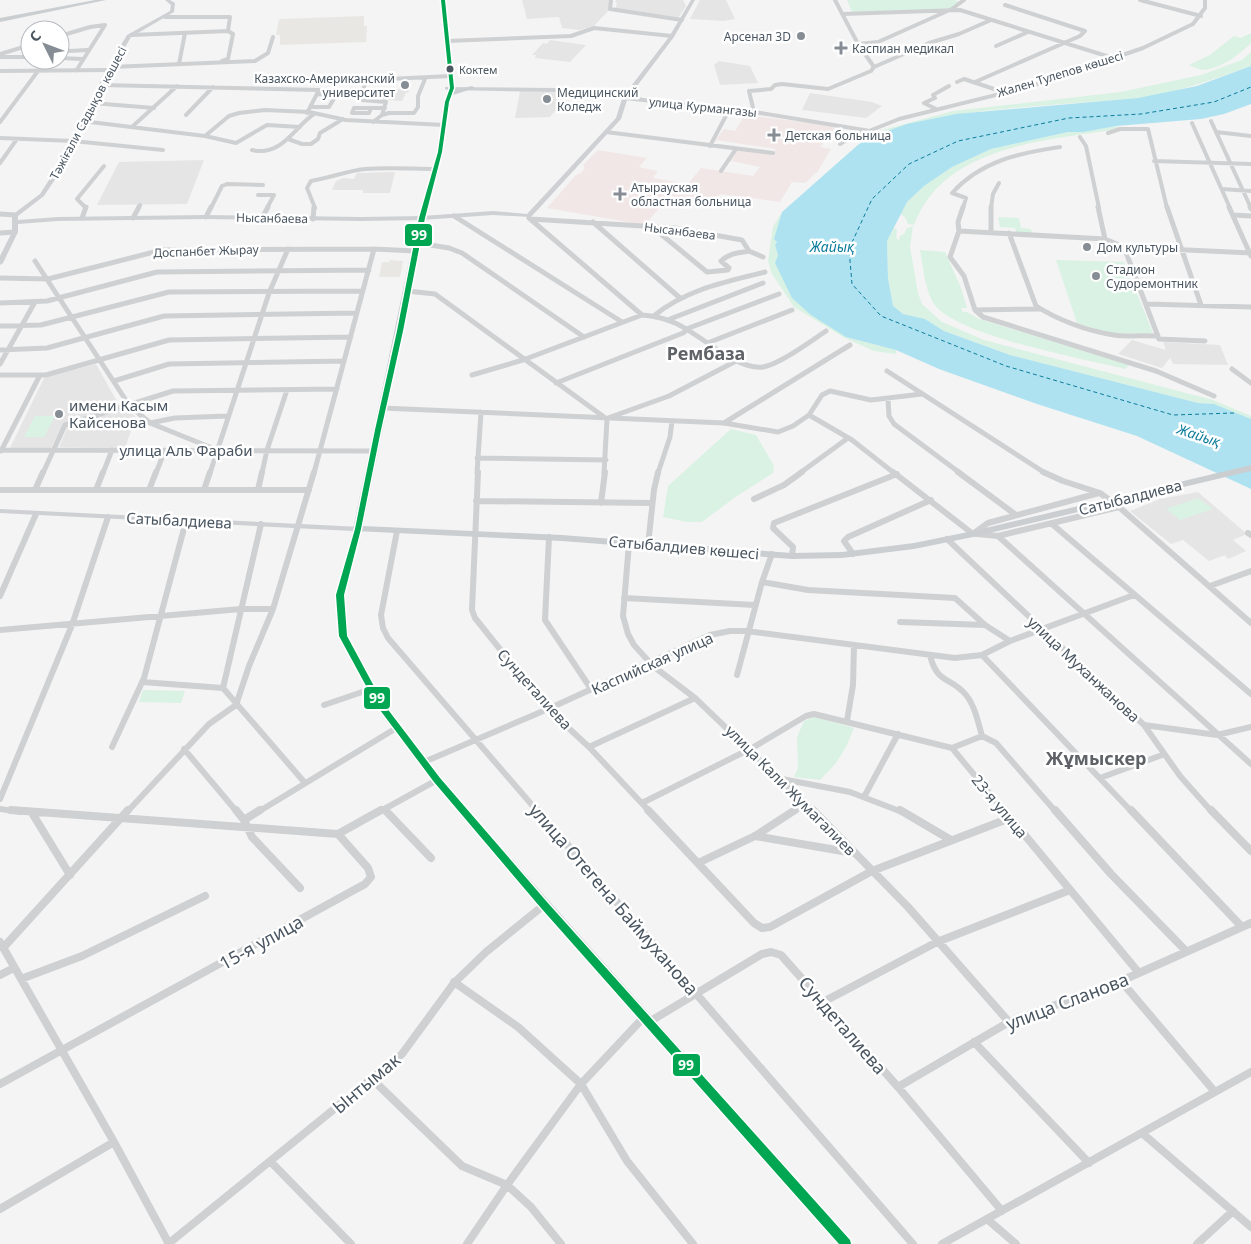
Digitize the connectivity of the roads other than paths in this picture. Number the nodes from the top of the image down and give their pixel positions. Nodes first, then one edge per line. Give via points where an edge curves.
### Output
1 (97, 0) edge
2 (103, 0) edge
3 (611, 0) edge
4 (693, 0) edge
5 (830, 0) edge
6 (835, 0) edge
7 (964, 0) edge
8 (1140, 0) edge
9 (1206, 0) edge
10 (169, 1) edge
11 (444, 1) edge
12 (1005, 5) dead end
13 (952, 9) junction
14 (843, 14) junction
15 (1201, 16) junction
16 (164, 17) junction
17 (0, 19) edge
18 (682, 20) junction
19 (991, 20) junction
20 (228, 31) junction
21 (1028, 32) junction
22 (70, 33) edge
23 (185, 33) junction
24 (132, 34) junction
25 (672, 36) junction
26 (273, 38) dead end
27 (447, 40) junction
28 (1063, 43) junction
29 (858, 44) junction
30 (996, 46) dead end
31 (20, 48) edge
32 (88, 50) junction
33 (70, 51) edge
34 (0, 55) edge
35 (20, 57) edge
36 (70, 58) edge
37 (1113, 58) junction
38 (82, 59) junction
39 (221, 62) junction
40 (179, 64) junction
41 (874, 67) junction
42 (110, 68) junction
43 (0, 71) edge
44 (38, 71) junction
45 (76, 71) junction
46 (425, 79) junction
47 (957, 82) dead end
48 (975, 82) junction
49 (101, 85) junction
50 (177, 86) junction
51 (449, 86) junction
52 (949, 86) dead end
53 (213, 87) junction
54 (472, 88) junction
55 (632, 91) junction
56 (1005, 92) junction
57 (318, 94) junction
58 (336, 95) junction
59 (604, 95) junction
60 (360, 96) junction
61 (625, 98) junction
62 (643, 100) junction
63 (92, 103) junction
64 (311, 107) junction
65 (154, 108) junction
66 (371, 108) dead end
67 (385, 108) junction
68 (937, 109) junction
69 (729, 110) junction
70 (622, 112) junction
71 (754, 112) junction
72 (307, 113) junction
73 (314, 114) junction
74 (382, 115) junction
75 (186, 116) dead end
76 (343, 120) junction
77 (82, 121) junction
78 (1211, 121) dead end
79 (0, 122) edge
80 (373, 122) junction
81 (1192, 122) dead end
82 (260, 125) dead end
83 (267, 125) junction
84 (444, 125) junction
85 (132, 126) junction
86 (300, 126) junction
87 (864, 130) junction
88 (606, 132) junction
89 (1216, 132) junction
90 (1108, 133) dead end
91 (205, 136) junction
92 (1251, 136) edge
93 (1080, 137) dead end
94 (0, 138) edge
95 (17, 139) junction
96 (288, 139) junction
97 (73, 141) junction
98 (840, 144) dead end
99 (710, 146) junction
100 (1060, 147) dead end
101 (736, 149) junction
102 (163, 150) dead end
103 (252, 150) dead end
104 (773, 154) dead end
105 (1154, 161) junction
106 (0, 163) edge
107 (1210, 163) junction
108 (1229, 163) junction
109 (1251, 164) edge
110 (104, 166) dead end
111 (436, 169) junction
112 (721, 171) dead end
113 (999, 183) dead end
114 (263, 184) dead end
115 (1222, 189) junction
116 (1242, 190) junction
117 (1251, 191) edge
118 (258, 195) dead end
119 (140, 205) dead end
120 (1251, 209) edge
121 (0, 214) edge
122 (15, 215) junction
123 (1233, 215) junction
124 (454, 216) junction
125 (1251, 216) edge
126 (206, 217) junction
127 (529, 217) junction
128 (82, 218) junction
129 (133, 218) junction
130 (262, 218) junction
131 (422, 218) junction
132 (313, 219) junction
133 (15, 222) junction
134 (593, 222) junction
135 (651, 226) junction
136 (959, 231) junction
137 (15, 232) junction
138 (991, 232) junction
139 (0, 233) edge
140 (1009, 233) junction
141 (1104, 239) junction
142 (417, 247) junction
143 (1124, 247) junction
144 (288, 249) junction
145 (374, 249) junction
146 (1179, 249) junction
147 (749, 251) junction
148 (1251, 254) edge
149 (763, 257) dead end
150 (35, 261) dead end
151 (0, 263) edge
152 (368, 270) junction
153 (279, 271) junction
154 (765, 272) dead end
155 (0, 278) edge
156 (48, 279) junction
157 (763, 283) dead end
158 (363, 291) junction
159 (407, 291) junction
160 (269, 293) junction
161 (779, 294) dead end
162 (60, 298) junction
163 (680, 298) junction
164 (34, 302) junction
165 (0, 303) edge
166 (1147, 304) junction
167 (1201, 305) junction
168 (1251, 307) edge
169 (1039, 308) junction
170 (792, 310) dead end
171 (975, 310) junction
172 (357, 313) junction
173 (642, 315) junction
174 (655, 315) junction
175 (72, 316) junction
176 (261, 316) junction
177 (670, 319) junction
178 (622, 322) junction
179 (21, 325) junction
180 (0, 326) edge
181 (689, 328) junction
182 (826, 331) dead end
183 (351, 336) junction
184 (1157, 336) junction
185 (584, 337) junction
186 (86, 338) junction
187 (254, 339) junction
188 (1204, 341) dead end
189 (710, 342) junction
190 (850, 345) dead end
191 (0, 350) edge
192 (8, 350) junction
193 (100, 360) junction
194 (523, 360) junction
195 (738, 360) junction
196 (344, 361) junction
197 (0, 364) edge
198 (245, 364) junction
199 (1232, 369) dead end
200 (888, 371) dead end
201 (0, 375) edge
202 (40, 375) junction
203 (472, 375) dead end
204 (114, 381) junction
205 (556, 383) junction
206 (1251, 383) edge
207 (337, 389) junction
208 (236, 390) junction
209 (287, 390) junction
210 (922, 394) junction
211 (1214, 396) dead end
212 (888, 399) junction
213 (129, 404) junction
214 (382, 408) junction
215 (481, 412) junction
216 (809, 415) junction
217 (228, 416) junction
218 (607, 419) junction
219 (672, 421) junction
220 (150, 423) junction
221 (724, 423) junction
222 (848, 438) junction
223 (0, 450) edge
224 (53, 450) junction
225 (112, 450) junction
226 (165, 450) junction
227 (216, 450) junction
228 (267, 450) junction
229 (322, 450) junction
230 (373, 451) junction
231 (478, 458) junction
232 (606, 460) junction
233 (1251, 468) edge
234 (897, 474) junction
235 (0, 490) edge
236 (35, 490) junction
237 (96, 490) junction
238 (149, 490) junction
239 (204, 490) junction
240 (258, 490) junction
241 (309, 490) junction
242 (1100, 493) junction
243 (754, 499) dead end
244 (931, 500) junction
245 (476, 501) junction
246 (601, 503) junction
247 (652, 503) junction
248 (1119, 507) junction
249 (0, 511) edge
250 (36, 514) junction
251 (1016, 515) junction
252 (108, 517) junction
253 (186, 521) junction
254 (261, 524) junction
255 (1052, 524) junction
256 (298, 526) junction
257 (1009, 526) joint
258 (358, 529) junction
259 (397, 531) junction
260 (474, 533) junction
261 (973, 534) junction
262 (998, 536) junction
263 (549, 537) junction
264 (946, 539) junction
265 (629, 543) junction
266 (648, 544) junction
267 (772, 554) junction
268 (853, 554) junction
269 (792, 556) junction
270 (1251, 572) edge
271 (762, 582) junction
272 (1210, 586) junction
273 (1134, 595) junction
274 (0, 596) edge
275 (624, 598) junction
276 (755, 604) junction
277 (241, 609) junction
278 (273, 609) junction
279 (1083, 613) junction
280 (162, 615) junction
281 (900, 622) dead end
282 (1251, 623) edge
283 (72, 625) junction
284 (985, 625) junction
285 (1042, 629) junction
286 (0, 630) edge
287 (747, 631) junction
288 (1010, 641) junction
289 (854, 646) junction
290 (930, 655) junction
291 (982, 655) junction
292 (652, 663) junction
293 (737, 675) dead end
294 (142, 682) junction
295 (224, 688) junction
296 (371, 689) junction
297 (591, 689) junction
298 (1251, 694) edge
299 (695, 698) junction
300 (236, 704) junction
301 (324, 705) dead end
302 (548, 710) junction
303 (847, 721) junction
304 (1144, 725) junction
305 (398, 727) junction
306 (1251, 727) edge
307 (898, 734) junction
308 (1217, 735) junction
309 (982, 736) junction
310 (476, 742) junction
311 (112, 747) dead end
312 (589, 747) junction
313 (752, 748) junction
314 (952, 748) junction
315 (184, 749) junction
316 (1162, 755) junction
317 (424, 762) junction
318 (1251, 764) edge
319 (1100, 778) junction
320 (782, 779) junction
321 (437, 780) junction
322 (306, 783) junction
323 (864, 797) junction
324 (0, 799) edge
325 (642, 803) junction
326 (805, 804) junction
327 (0, 809) edge
328 (385, 810) junction
329 (32, 813) junction
330 (1010, 818) junction
331 (120, 820) junction
332 (245, 824) junction
333 (338, 834) junction
334 (755, 836) junction
335 (951, 840) junction
336 (1251, 852) edge
337 (854, 853) junction
338 (431, 858) dead end
339 (698, 863) junction
340 (872, 871) junction
341 (70, 875) junction
342 (300, 888) dead end
343 (1070, 890) junction
344 (205, 896) dead end
345 (544, 905) junction
346 (1251, 923) edge
347 (1242, 927) junction
348 (937, 942) junction
349 (2, 945) edge
350 (1186, 951) junction
351 (14, 968) junction
352 (1139, 972) junction
353 (0, 975) edge
354 (22, 979) junction
355 (454, 982) junction
356 (1121, 982) junction
357 (697, 993) junction
358 (823, 1002) junction
359 (646, 1019) junction
360 (1009, 1022) junction
361 (974, 1042) junction
362 (62, 1051) junction
363 (1251, 1072) edge
364 (372, 1079) junction
365 (0, 1084) edge
366 (581, 1084) junction
367 (898, 1087) junction
368 (1214, 1092) junction
369 (1142, 1133) junction
370 (114, 1142) junction
371 (271, 1162) junction
372 (1089, 1163) junction
373 (507, 1185) junction
374 (0, 1209) edge
375 (1002, 1211) junction
376 (1233, 1211) junction
377 (987, 1219) junction
378 (1251, 1227) edge
379 (169, 1244) edge
380 (351, 1244) edge
381 (467, 1244) edge
382 (561, 1244) edge
383 (693, 1244) edge
384 (846, 1244) edge
385 (913, 1244) edge
386 (942, 1244) edge
387 (1016, 1244) edge
388 (1198, 1244) edge

1 - 17 main road
2 - 17 main road
3 - 18 street via 610,9
4 - 18 street
5 - 6 street
6 - 14 street
7 - 13 street
8 - 15 street
9 - 15 street
10 - 16 street via 174,7
11 - 27 main road
11 - 51 main road
12 - 28 street via 1085,31
13 - 14 street
13 - 19 street
13 - 29 street via 878,42
14 - 29 street
15 - 37 street, Жален Тулепов көшесі via 1184,30
16 - 20 street via 223,15 230,17
16 - 24 street, Тәжіғали Садықов көшесі
18 - 25 street
19 - 21 street
19 - 41 street
20 - 23 street
20 - 39 street via 233,34 228,59
21 - 28 street
21 - 30 street
22 - 32 street via 105,25
23 - 24 street
23 - 40 street
24 - 42 street, Тәжіғали Садықов көшесі
25 - 27 street via 594,28 567,36
25 - 55 street
26 - 39 street via 268,54 263,58
27 - 51 main road
28 - 37 street
28 - 48 street
29 - 41 street
31 - 34 street
32 - 33 street
32 - 38 street
34 - 35 street
36 - 38 street
37 - 56 street, Жален Тулепов көшесі
38 - 45 street
39 - 40 street
40 - 42 street
41 - 71 street via 836,87 782,84 771,89 749,91
42 - 45 street
42 - 49 street, Тәжіғали Садықов көшесі
43 - 44 street
44 - 45 street
44 - 79 street
46 - 51 street
46 - 60 street via 367,80
46 - 74 street via 417,111
47 - 48 street via 964,79
48 - 56 street
49 - 50 street
49 - 63 street, Тәжіғали Садықов көшесі
50 - 53 street
50 - 65 street
51 - 54 main road
51 - 54 main road via 457,91
51 - 84 main road
52 - 68 street via 924,103
53 - 57 street via 319,90
53 - 75 street
54 - 59 street, улица Курмангазы
55 - 59 street
55 - 61 street
55 - 62 street via 632,98
56 - 68 street, Жален Тулепов көшесі
57 - 58 street
57 - 64 street
58 - 60 street
58 - 64 street via 329,107
59 - 61 street, улица Курмангазы
59 - 70 street via 617,100
60 - 67 street via 362,100 386,102
61 - 62 street, улица Курмангазы
61 - 70 street
62 - 69 street, улица Курмангазы
62 - 70 street via 626,103
63 - 65 street
63 - 77 street, Тәжіғали Садықов көшесі
64 - 72 street
65 - 85 street
66 - 67 street
67 - 74 street
68 - 87 street, Жален Тулепов көшесі via 870,131
69 - 71 street, улица Курмангазы
69 - 99 street
70 - 88 street
71 - 87 street, улица Курмангазы
72 - 73 street
72 - 91 street via 246,110 226,117
73 - 76 street
73 - 86 street
74 - 80 street
76 - 80 street
76 - 96 street via 320,133 312,145 303,146
77 - 85 street
77 - 97 street, Тәжіғали Садықов көшесі
78 - 89 street
80 - 84 street
81 - 107 street
82 - 83 street
83 - 86 street
83 - 91 street via 236,143
84 - 111 main road
85 - 91 street
86 - 96 street
87 - 98 street, Жален Тулепов көшесі
88 - 99 street
88 - 127 street
89 - 92 street
89 - 108 street
90 - 105 street via 1120,129 1148,129
93 - 141 street via 1086,146
94 - 95 street
95 - 97 street
95 - 106 street
96 - 103 street via 259,152
97 - 102 street
97 - 122 street, Тәжіғали Садықов көшесі via 43,194
99 - 101 street
100 - 136 street via 997,161 960,183 952,193 966,198 960,212
101 - 104 street
101 - 112 street
105 - 107 street
105 - 146 street
107 - 108 street
107 - 115 street
108 - 109 street
108 - 116 street
110 - 128 street via 77,199 86,207
111 - 131 main road
111 - 132 street via 366,169 311,181 307,188 315,208
113 - 138 street via 989,212
114 - 126 street via 222,186
115 - 116 street
115 - 123 street
116 - 117 street
116 - 120 street
118 - 130 street via 274,195
119 - 129 street
121 - 122 street
122 - 133 street
123 - 125 street
123 - 148 street
124 - 127 street, Нысанбаева via 493,213
124 - 131 street, Нысанбаева
124 - 178 street
126 - 129 street, Нысанбаева
126 - 130 street, Нысанбаева
127 - 134 street, Нысанбаева
127 - 173 street
128 - 129 street, Нысанбаева
128 - 133 street, Нысанбаева
130 - 132 street, Нысанбаева
131 - 132 street, Нысанбаева
131 - 142 main road
133 - 137 street
134 - 135 street, Нысанбаева
134 - 163 street
135 - 147 street, Нысанбаева via 742,240
135 - 147 street via 707,272 728,270 722,258
136 - 138 street
136 - 171 street via 950,257 964,276
137 - 139 street
137 - 151 street
138 - 140 street
140 - 141 street
140 - 169 street
141 - 143 street
142 - 145 street, Доспанбет Жырау
142 - 159 main road
142 - 185 street, Доспанбет Жырау via 443,247 462,253
143 - 146 street
143 - 166 street
144 - 145 street, Доспанбет Жырау
144 - 153 street
144 - 156 street, Доспанбет Жырау via 156,251
145 - 152 street
146 - 148 street
146 - 167 street
147 - 149 street, Нысанбаева
150 - 156 street
152 - 153 street
152 - 158 street
153 - 160 street
153 - 162 street via 157,272
154 - 163 street
155 - 156 street, Доспанбет Жырау
156 - 162 street
157 - 177 street
158 - 160 street
158 - 172 street
159 - 194 street via 432,293
159 - 214 main road
160 - 175 street via 163,293
160 - 176 street
161 - 181 street
162 - 164 street
162 - 175 street
163 - 174 street
164 - 165 street
164 - 179 street
166 - 167 street
166 - 184 street
167 - 168 street
169 - 171 street
169 - 184 street via 1110,334
170 - 189 street
171 - 211 street via 996,322 1156,371
172 - 176 street
172 - 183 street
173 - 174 street
173 - 178 street
174 - 177 street
175 - 179 street via 41,325
175 - 186 street
176 - 186 street via 164,316
176 - 187 street
177 - 181 street
178 - 185 street
179 - 180 street
179 - 192 street
181 - 189 street
181 - 205 street
182 - 195 street via 767,366 754,367
183 - 187 street
183 - 196 street
184 - 188 street via 1159,340
185 - 194 street
186 - 192 street via 47,348
186 - 193 street
187 - 193 street via 169,340
187 - 198 street
189 - 195 street
190 - 221 street
191 - 192 street
192 - 197 street
193 - 202 street
193 - 204 street
194 - 203 street
194 - 205 street
195 - 218 street via 669,396
196 - 198 street
196 - 207 street
198 - 204 street via 169,364
198 - 208 street
199 - 206 street
200 - 210 street
201 - 202 street
202 - 223 street
204 - 213 street
205 - 218 street
207 - 209 street
207 - 229 street
208 - 209 street
208 - 213 street via 174,391
208 - 217 street
209 - 228 street
210 - 212 street
210 - 242 street via 1041,470
212 - 216 street via 871,400 830,391 822,395
212 - 251 street via 889,416 894,424
213 - 220 street
213 - 224 street via 65,425
214 - 215 street
214 - 230 main road
215 - 218 street
215 - 231 street, Сундеталиева
216 - 221 street via 778,432
216 - 222 street
217 - 220 street via 175,418
217 - 227 street
218 - 219 street
218 - 232 street
219 - 221 street
219 - 247 street via 672,435 656,480
220 - 227 street
222 - 234 street
222 - 243 street via 784,485
223 - 224 street, улица Аль Фараби
224 - 225 street, улица Аль Фараби
224 - 236 street
225 - 226 street, улица Аль Фараби
225 - 237 street
226 - 227 street, улица Аль Фараби
226 - 238 street
227 - 228 street, улица Аль Фараби
227 - 239 street
228 - 229 street, улица Аль Фараби
228 - 240 street
229 - 230 street, улица Аль Фараби
229 - 241 street
230 - 258 main road
231 - 232 street
231 - 245 street, Сундеталиева
232 - 246 street
233 - 257 main road, Сатыбалдиева
234 - 244 street
234 - 269 street via 774,523 773,528 793,547
235 - 236 street
236 - 237 street
237 - 238 street
238 - 239 street
239 - 240 street
240 - 241 street
241 - 256 street
242 - 248 street
242 - 251 street
244 - 261 street
244 - 268 street via 848,537 844,541
245 - 246 street
245 - 260 street, Сундеталиева
246 - 247 street
247 - 266 street
248 - 255 street
248 - 272 street
249 - 250 street, Сатыбалдиева
250 - 252 street, Сатыбалдиева
250 - 274 street
251 - 261 street via 988,523
252 - 253 street, Сатыбалдиева
252 - 283 street
253 - 254 street, Сатыбалдиева
253 - 280 street
254 - 256 street, Сатыбалдиева
254 - 277 street
255 - 262 street
255 - 273 street
256 - 258 street, Сатыбалдиева
256 - 278 street
257 - 261 main road, Сатыбалдиев көшесі
258 - 259 main road, Сатыбалдиев көшесі
258 - 296 street via 340,595 342,628 343,636
259 - 260 main road, Сатыбалдиев көшесі
259 - 310 street, улица Отегена Баймуханова via 381,615 383,628
260 - 263 main road, Сатыбалдиев көшесі
260 - 302 street, Сундеталиева via 474,618
261 - 262 street
261 - 264 main road, Сатыбалдиев көшесі
262 - 279 street
263 - 265 main road, Сатыбалдиев көшесі
263 - 297 street via 545,620
264 - 268 main road, Сатыбалдиев көшесі
264 - 285 street, улица Муханжанова
265 - 266 main road, Сатыбалдиев көшесі
265 - 275 street, улица Кали Жумагалиев
266 - 267 main road, Сатыбалдиев көшесі
267 - 269 main road, Сатыбалдиев көшесі
267 - 271 street
268 - 269 main road, Сатыбалдиев көшесі
270 - 272 street
271 - 276 street
271 - 284 street via 808,590 955,598
272 - 282 street
273 - 279 street, Каспийская улица
273 - 298 street
275 - 276 street
275 - 292 street, улица Кали Жумагалиев via 624,624 631,641
276 - 287 street
277 - 278 street
277 - 280 street
277 - 295 street
278 - 300 street
279 - 285 street, Каспийская улица
279 - 308 street
280 - 283 street
280 - 294 street
281 - 284 street
283 - 286 street
283 - 324 street
284 - 288 street
285 - 288 street, Каспийская улица
285 - 304 street, улица Муханжанова
287 - 289 street, Каспийская улица
287 - 292 street, Каспийская улица via 710,635
287 - 293 street
288 - 291 street, Каспийская улица
289 - 290 street, Каспийская улица
289 - 303 street via 854,685
290 - 291 street, Каспийская улица via 955,658
290 - 309 street via 935,673 966,696 976,714
291 - 319 street
292 - 297 street, Каспийская улица
292 - 299 street, улица Кали Жумагалиев
294 - 295 street
294 - 311 street
295 - 300 street
296 - 301 street
296 - 305 street
297 - 302 street, Каспийская улица
299 - 312 street
299 - 313 street, улица Кали Жумагалиев
300 - 315 street via 209,724
300 - 322 street
302 - 310 street, Каспийская улица
302 - 312 street, Сундеталиева
303 - 307 street
303 - 313 street via 814,714 806,716
304 - 308 street
304 - 316 street, улица Муханжанова
305 - 317 street
305 - 322 street
306 - 308 street
307 - 314 street
307 - 323 street
308 - 318 street
309 - 314 street
309 - 350 street via 996,743 1111,874
310 - 317 street, Каспийская улица
310 - 357 street, улица Отегена Баймуханова
312 - 325 street, Сундеталиева
313 - 320 street, улица Кали Жумагалиев
313 - 325 street
314 - 330 street, 23-я улица
315 - 331 street
315 - 332 street
316 - 319 street
316 - 336 street, улица Муханжанова
317 - 321 street
319 - 347 street
320 - 323 street via 831,787
320 - 326 street, улица Кали Жумагалиев
321 - 328 street
321 - 345 street
322 - 332 street
323 - 335 street via 916,818
325 - 339 street, Сундеталиева
326 - 334 street
326 - 337 street, улица Кали Жумагалиев
327 - 329 street
328 - 333 street
328 - 338 street
329 - 331 street
329 - 341 street
330 - 335 street
330 - 343 street, 23-я улица
331 - 332 street
331 - 341 street
332 - 333 street
332 - 342 street via 252,837
333 - 362 street, 15-я улица via 368,868 371,877 365,884
334 - 337 street
334 - 339 street
335 - 340 street
337 - 340 street, улица Кали Жумагалиев
339 - 340 street, Сундеталиева via 762,928 770,927
340 - 348 street, улица Кали Жумагалиев
341 - 349 street
343 - 348 street
343 - 352 street, 23-я улица
344 - 354 street via 82,956
345 - 355 street, Ынтымак
345 - 359 street
346 - 347 street, улица Сланова
347 - 350 street, улица Сланова
348 - 358 street
348 - 360 street, улица Кали Жумагалиев
349 - 351 street
350 - 352 street, улица Сланова
351 - 353 street
351 - 354 street
352 - 356 street, улица Сланова
354 - 362 street
355 - 364 street, Ынтымак via 417,1037
355 - 366 street via 518,1027
356 - 360 street, улица Сланова
356 - 368 street
357 - 358 street, Сундеталиева via 762,954 771,952 782,955
357 - 359 street, Сундеталиева
357 - 385 street, улица Отегена Баймуханова
358 - 367 street, Сундеталиева
359 - 366 street, Сундеталиева
359 - 384 street
360 - 361 street, улица Сланова
361 - 367 street, улица Сланова
361 - 372 street
362 - 365 street, 15-я улица
362 - 370 street
363 - 368 street
364 - 371 street, Ынтымак
364 - 373 street via 462,1166
366 - 373 street, Сундеталиева
366 - 383 street via 627,1161
367 - 375 street, Сундеталиева
368 - 369 street
369 - 372 street
369 - 376 street
370 - 374 street
370 - 379 street
371 - 379 street, Ынтымак
371 - 380 street
372 - 375 street
373 - 381 street, Сундеталиева
373 - 382 street via 531,1207
375 - 377 street
376 - 378 street
376 - 388 street
377 - 386 street
377 - 387 street

